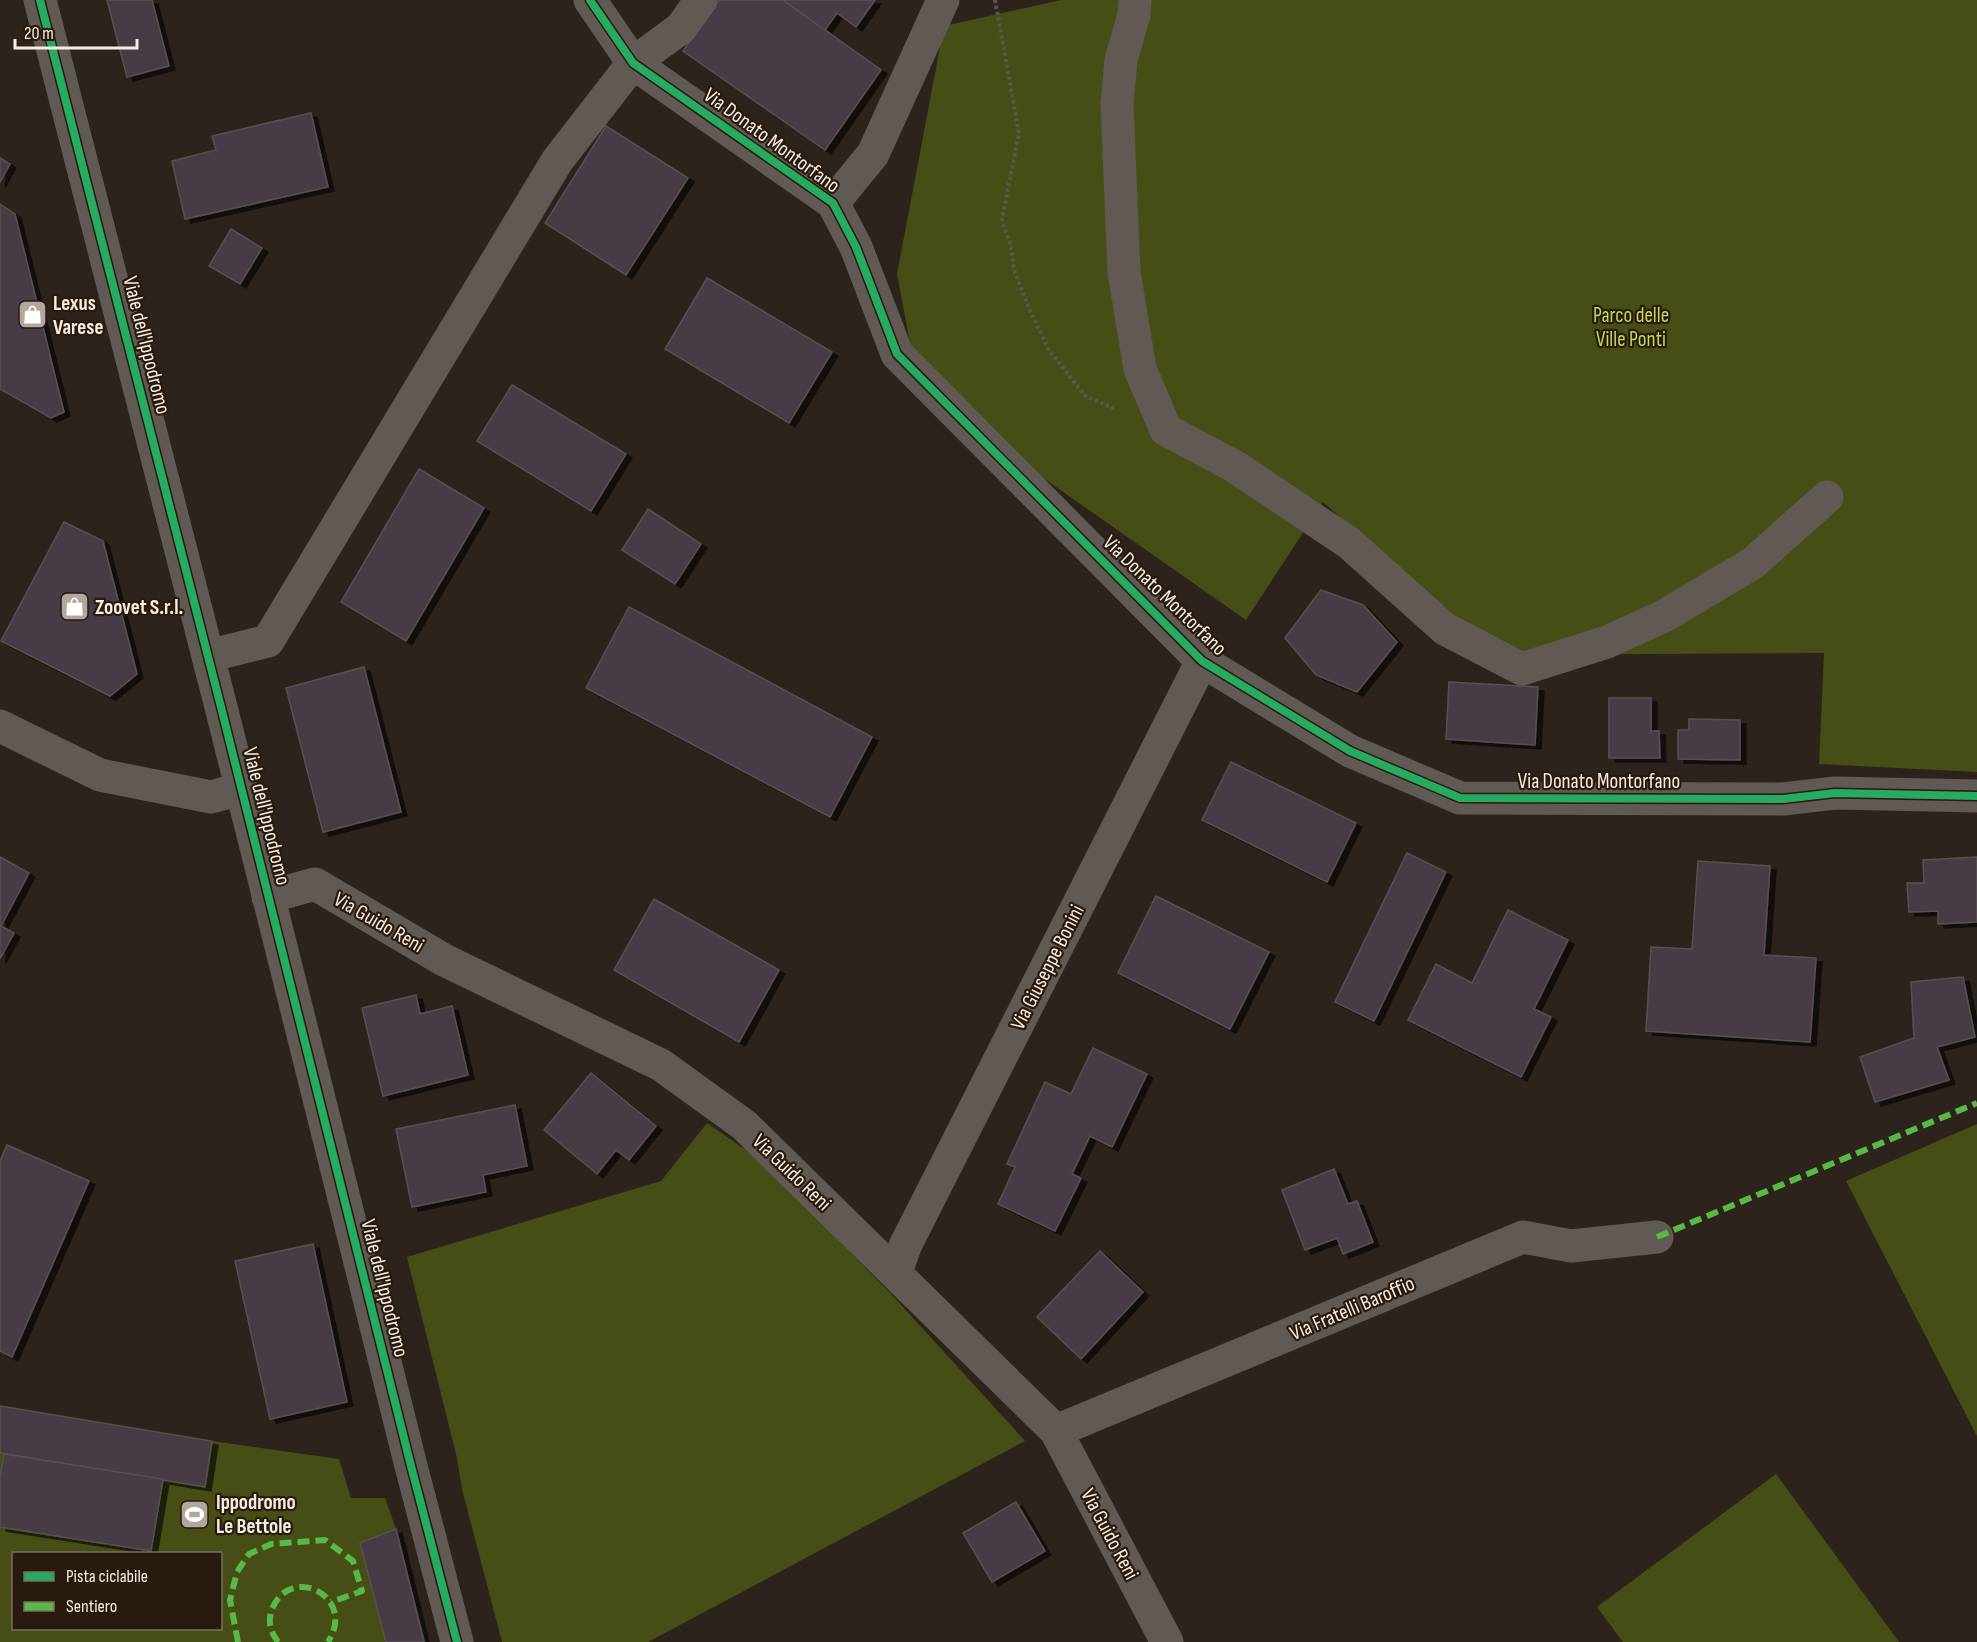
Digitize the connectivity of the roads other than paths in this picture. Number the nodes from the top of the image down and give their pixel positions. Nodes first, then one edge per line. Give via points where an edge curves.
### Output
1 (40, 0) edge
2 (590, 0) edge
3 (701, 0) edge
4 (943, 0) edge
5 (1135, 7) edge
6 (633, 63) junction
7 (833, 203) junction
8 (1827, 497) dead end
9 (208, 656) junction
10 (1203, 661) junction
11 (0, 726) edge
12 (241, 789) junction
13 (1977, 796) edge
14 (268, 897) junction
15 (1657, 1237) dead end
16 (896, 1273) junction
17 (1056, 1431) junction
18 (457, 1642) edge
19 (1167, 1642) edge

1 - 9 street, Viale dell'Ippodromo
2 - 6 street, Via Donato Montorfano
3 - 6 street via 681,28
4 - 7 street via 873,154
5 - 8 street via 1121,60 1117,104 1124,272 1140,369 1167,430 1234,466 1349,543 1445,629 1522,669 1607,642 1664,616 1754,563
6 - 7 street, Via Donato Montorfano
6 - 9 street via 557,161 268,641
7 - 10 street, Via Donato Montorfano via 856,247 897,354
9 - 12 street, Viale dell'Ippodromo
10 - 13 street, Via Donato Montorfano via 1350,751 1460,798 1783,800 1835,793
10 - 16 street, Via Giuseppe Bonini via 905,1246
11 - 12 street via 100,775 212,797
12 - 14 street, Viale dell'Ippodromo
14 - 16 street, Via Guido Reni via 315,884 444,960 661,1065 744,1125
14 - 18 street, Viale dell'Ippodromo
15 - 17 street, Via Fratelli Baroffio via 1571,1246 1523,1237
16 - 17 street, Via Guido Reni
17 - 19 street, Via Guido Reni

